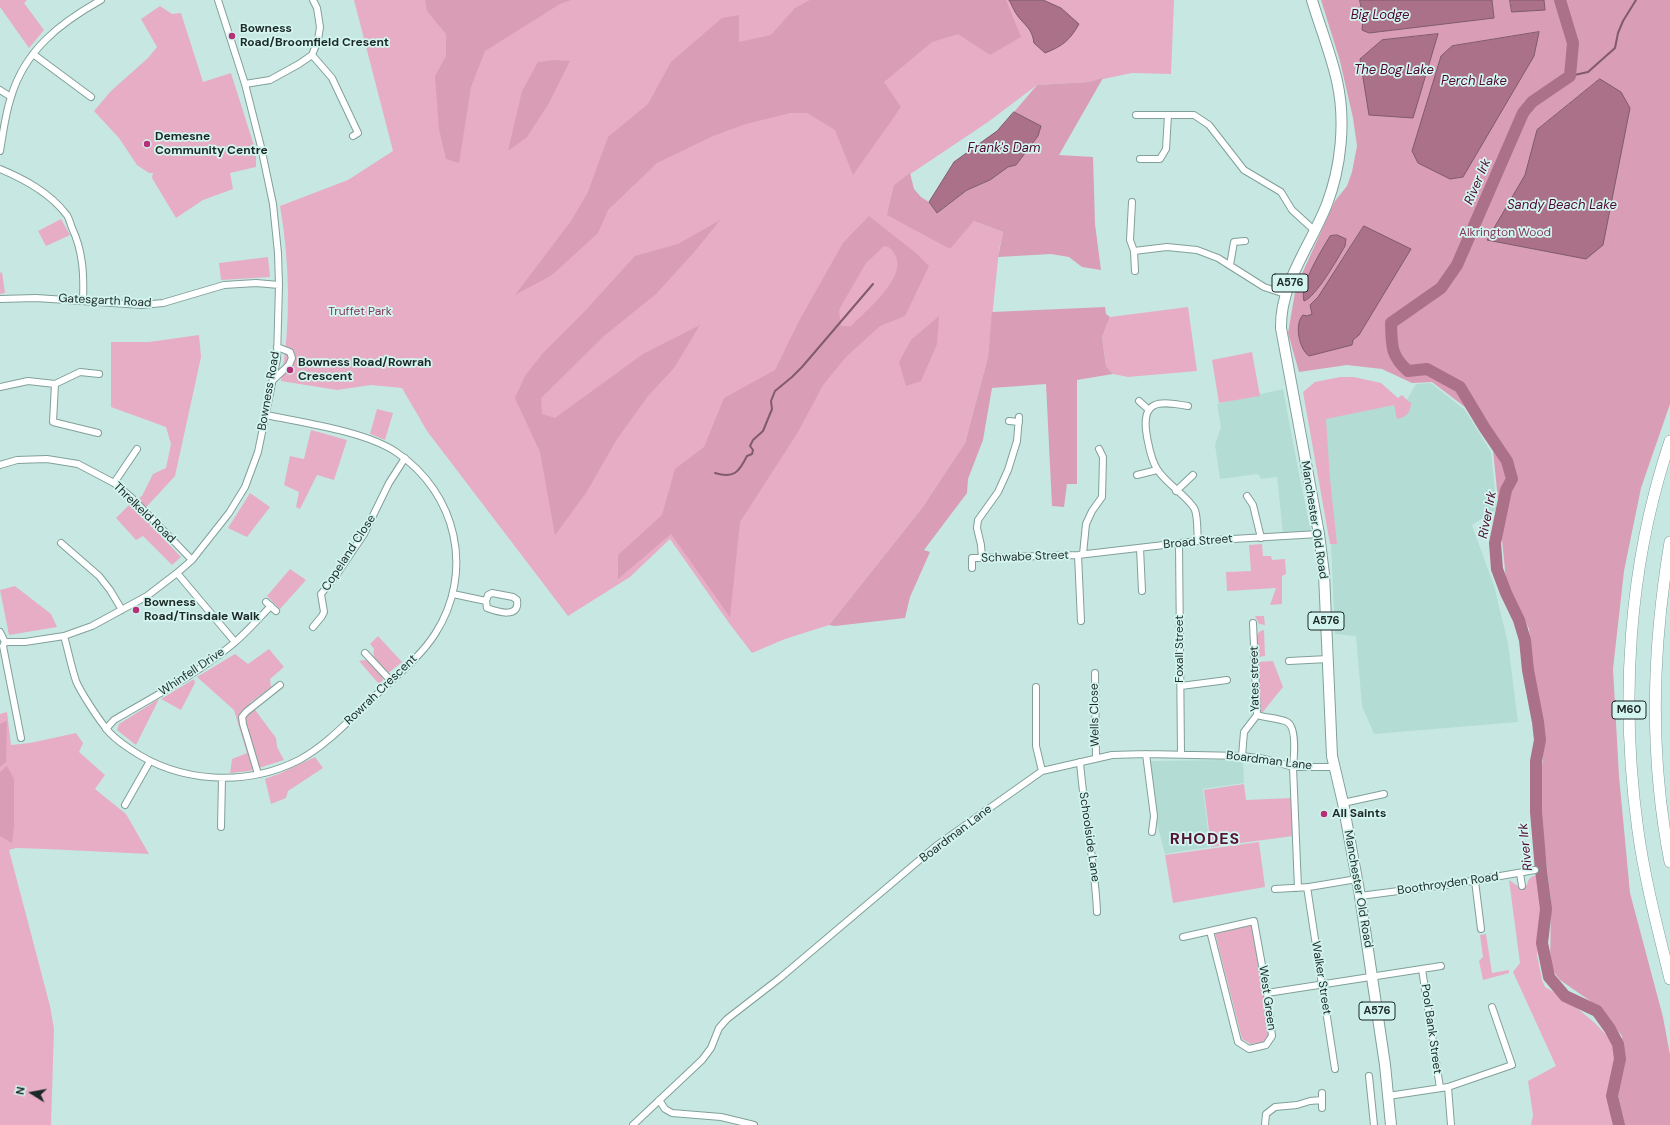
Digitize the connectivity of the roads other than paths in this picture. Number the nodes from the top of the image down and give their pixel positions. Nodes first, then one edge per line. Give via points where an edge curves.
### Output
1 (102, 0) edge
2 (218, 0) edge
3 (313, 0) edge
4 (1312, 0) edge
5 (33, 54) junction
6 (312, 55) junction
7 (245, 84) junction
8 (0, 90) edge
9 (11, 97) junction
10 (91, 97) dead end
11 (1136, 115) dead end
12 (1168, 115) junction
13 (353, 136) dead end
14 (0, 151) edge
15 (1140, 160) dead end
16 (0, 169) edge
17 (1132, 202) dead end
18 (1315, 231) junction
19 (1245, 241) dead end
20 (1134, 251) junction
21 (1230, 265) junction
22 (1135, 271) dead end
23 (280, 285) junction
24 (1285, 294) junction
25 (0, 299) edge
26 (83, 300) junction
27 (277, 347) junction
28 (99, 374) dead end
29 (273, 380) junction
30 (55, 384) junction
31 (0, 387) edge
32 (1139, 401) dead end
33 (1188, 406) dead end
34 (1149, 410) junction
35 (266, 414) junction
36 (1009, 421) dead end
37 (98, 433) dead end
38 (1670, 441) edge
39 (1099, 448) dead end
40 (137, 449) dead end
41 (405, 458) junction
42 (0, 465) edge
43 (1157, 470) junction
44 (1136, 475) dead end
45 (1193, 475) dead end
46 (114, 483) junction
47 (1176, 491) junction
48 (1247, 496) dead end
49 (1319, 534) junction
50 (1261, 538) junction
51 (1198, 541) junction
52 (1670, 542) edge
53 (61, 543) dead end
54 (1179, 543) junction
55 (1140, 548) junction
56 (1080, 554) junction
57 (982, 558) junction
58 (192, 560) junction
59 (972, 568) dead end
60 (177, 573) junction
61 (1142, 591) dead end
62 (453, 594) junction
63 (486, 601) junction
64 (266, 602) dead end
65 (271, 606) junction
66 (122, 610) junction
67 (276, 611) dead end
68 (1081, 621) dead end
69 (1254, 622) dead end
70 (314, 627) dead end
71 (0, 632) edge
72 (64, 636) junction
73 (5, 642) junction
74 (235, 642) junction
75 (365, 653) dead end
76 (1328, 659) junction
77 (1289, 661) dead end
78 (1095, 673) dead end
79 (1227, 680) dead end
80 (391, 681) junction
81 (280, 685) dead end
82 (1180, 686) junction
83 (1036, 687) dead end
84 (1257, 715) junction
85 (106, 729) junction
86 (21, 738) dead end
87 (1146, 754) junction
88 (1181, 754) junction
89 (1242, 756) junction
90 (1096, 758) junction
91 (150, 761) junction
92 (1080, 762) junction
93 (1293, 767) junction
94 (1334, 767) junction
95 (1042, 771) junction
96 (258, 774) junction
97 (222, 778) junction
98 (1384, 794) dead end
99 (1343, 803) junction
100 (125, 805) dead end
101 (221, 827) dead end
102 (1152, 832) dead end
103 (1670, 862) edge
104 (1535, 870) dead end
105 (1520, 873) junction
106 (1357, 879) junction
107 (1475, 881) junction
108 (1522, 886) dead end
109 (1307, 887) junction
110 (1298, 888) junction
111 (1275, 889) dead end
112 (1360, 896) junction
113 (1098, 912) dead end
114 (1481, 929) dead end
115 (1210, 931) junction
116 (1183, 936) dead end
117 (1441, 966) dead end
118 (1422, 969) junction
119 (1372, 976) junction
120 (1670, 979) edge
121 (1322, 985) junction
122 (1268, 993) junction
123 (1492, 1007) dead end
124 (1335, 1069) dead end
125 (1369, 1076) dead end
126 (1440, 1088) junction
127 (1448, 1088) junction
128 (1322, 1093) dead end
129 (1388, 1096) junction
130 (659, 1100) junction
131 (1322, 1100) junction
132 (1322, 1108) dead end
133 (633, 1125) edge
134 (754, 1125) edge
135 (1265, 1125) edge
136 (1374, 1125) edge
137 (1391, 1125) edge
138 (1451, 1125) edge

1 - 5 street via 79,13 49,36
2 - 7 street, Bowness Road
3 - 6 street via 320,27
4 - 18 main road, Manchester Old Road / A576 via 1337,81 1341,123 1338,160 1332,189
5 - 9 street via 23,68
5 - 10 street
6 - 7 street via 270,80
6 - 13 street via 332,78 358,133
7 - 23 street, Bowness Road via 273,204
8 - 9 street
9 - 14 street
11 - 12 street
12 - 15 street via 1166,149 1160,159
12 - 18 street via 1194,115 1209,125 1244,170 1281,192 1292,210
16 - 26 street via 41,190 66,214 78,242 84,272
17 - 20 street via 1130,241
18 - 24 main road, Manchester Old Road / A576
19 - 21 street via 1234,242
20 - 21 street via 1189,248 1209,254
20 - 22 street
21 - 24 street via 1264,287
23 - 26 street, Gatesgarth Road via 256,283 224,286 162,303 142,305
23 - 27 street, Bowness Road
24 - 49 main road, Manchester Old Road / A576 via 1281,319 1282,338
25 - 26 street, Gatesgarth Road
27 - 29 street, Bowness Road
27 - 29 street via 285,348 292,358 289,365
28 - 30 street via 80,372
29 - 35 street, Bowness Road
30 - 31 street via 28,381
30 - 37 street via 53,422
32 - 34 street
33 - 34 street via 1166,402
34 - 43 street via 1144,420 1149,449
35 - 41 street, Rowrah Crescent via 358,436 380,443
35 - 58 street, Bowness Road via 258,452 245,487 229,513
36 - 57 street via 1019,419 1017,441 998,492 978,520
38 - 120 highway, M60 via 1656,489 1640,564 1633,611 1628,686 1632,786 1638,833
39 - 56 street via 1103,457 1102,497 1086,524
40 - 46 street
41 - 62 street, Rowrah Crescent via 437,494 446,512 456,553
41 - 70 street, Copeland Close via 389,483 364,534 321,594 324,612
42 - 46 street, Threlkeld Road via 17,460 47,459 78,464
43 - 44 street
43 - 47 street
45 - 47 street
46 - 58 street, Threlkeld Road
47 - 51 street via 1194,510
48 - 50 street via 1253,505
49 - 50 street, Broad Street
49 - 76 main road, Manchester Old Road / A576 via 1324,574
50 - 51 street, Broad Street
51 - 54 street, Broad Street
52 - 103 highway, M60 via 1658,626 1654,708 1660,804
53 - 66 street via 99,576
54 - 55 street, Broad Street
54 - 82 street, Foxall Street
55 - 56 street, Broad Street
55 - 61 street
56 - 57 street, Schwabe Street
56 - 68 street
57 - 59 street, Schwabe Street via 972,558
58 - 60 street, Bowness Road
60 - 66 street, Bowness Road via 147,596
60 - 74 street
62 - 63 street
62 - 80 street, Rowrah Crescent via 434,635
63 - 63 street via 492,592 513,597 517,600 518,606 511,613 487,608
64 - 65 street
65 - 67 street
65 - 74 street, Whinfell Drive
66 - 72 street, Bowness Road via 92,626
69 - 84 street, Yates street
71 - 73 street
72 - 73 street, Bowness Road via 25,642
72 - 85 street, Rowrah Crescent via 76,682
73 - 86 street via 3,646
74 - 85 street, Whinfell Drive via 195,672 114,720
75 - 80 street
76 - 77 street
76 - 94 main road, Manchester Old Road / A576
78 - 90 street, Wells Close
79 - 82 street
80 - 96 street, Rowrah Crescent via 311,753 279,769
81 - 96 street via 242,717
82 - 88 street, Foxall Street
83 - 95 street via 1036,746
84 - 89 street, Yates street via 1244,732
84 - 93 street via 1288,722 1292,727
85 - 91 street, Rowrah Crescent via 118,741
87 - 88 street, Boardman Lane
87 - 90 street, Boardman Lane
87 - 102 street via 1154,816
88 - 89 street, Boardman Lane
89 - 93 street, Boardman Lane
90 - 92 street, Boardman Lane
91 - 97 street, Rowrah Crescent via 188,774
91 - 100 street
92 - 95 street, Boardman Lane
92 - 113 street, Schoolside Lane
93 - 94 street, Boardman Lane
93 - 110 street
94 - 99 main road, Manchester Old Road / A576
95 - 130 street, Boardman Lane via 936,846 780,978 727,1019 719,1028 707,1055
96 - 97 street, Rowrah Crescent
97 - 101 street
98 - 99 street
99 - 106 main road, Manchester Old Road / A576
104 - 105 street, Boothroyden Road
105 - 107 street, Boothroyden Road
105 - 108 street
106 - 109 street
106 - 112 main road, Manchester Old Road / A576
107 - 112 street, Boothroyden Road
107 - 114 street
109 - 110 street
109 - 121 street, Walker Street
110 - 111 street
112 - 119 main road, Manchester Old Road / A576
115 - 116 street, West Green
115 - 122 street, West Green via 1254,921
115 - 122 street, West Green via 1238,1042 1250,1050 1266,1046 1272,1036
117 - 118 street
118 - 119 street
118 - 126 street, Pool Bank Street
119 - 121 street
119 - 129 main road, Manchester Old Road / A576
121 - 122 street
121 - 124 street, Walker Street
123 - 127 street via 1512,1065
125 - 136 street
126 - 127 street
126 - 129 street
127 - 138 street
128 - 131 street
129 - 137 main road, Manchester Old Road / A576
130 - 133 street, Boardman Lane
130 - 134 street via 665,1109 672,1113 721,1116
131 - 132 street
131 - 135 street via 1274,1108 1266,1114

